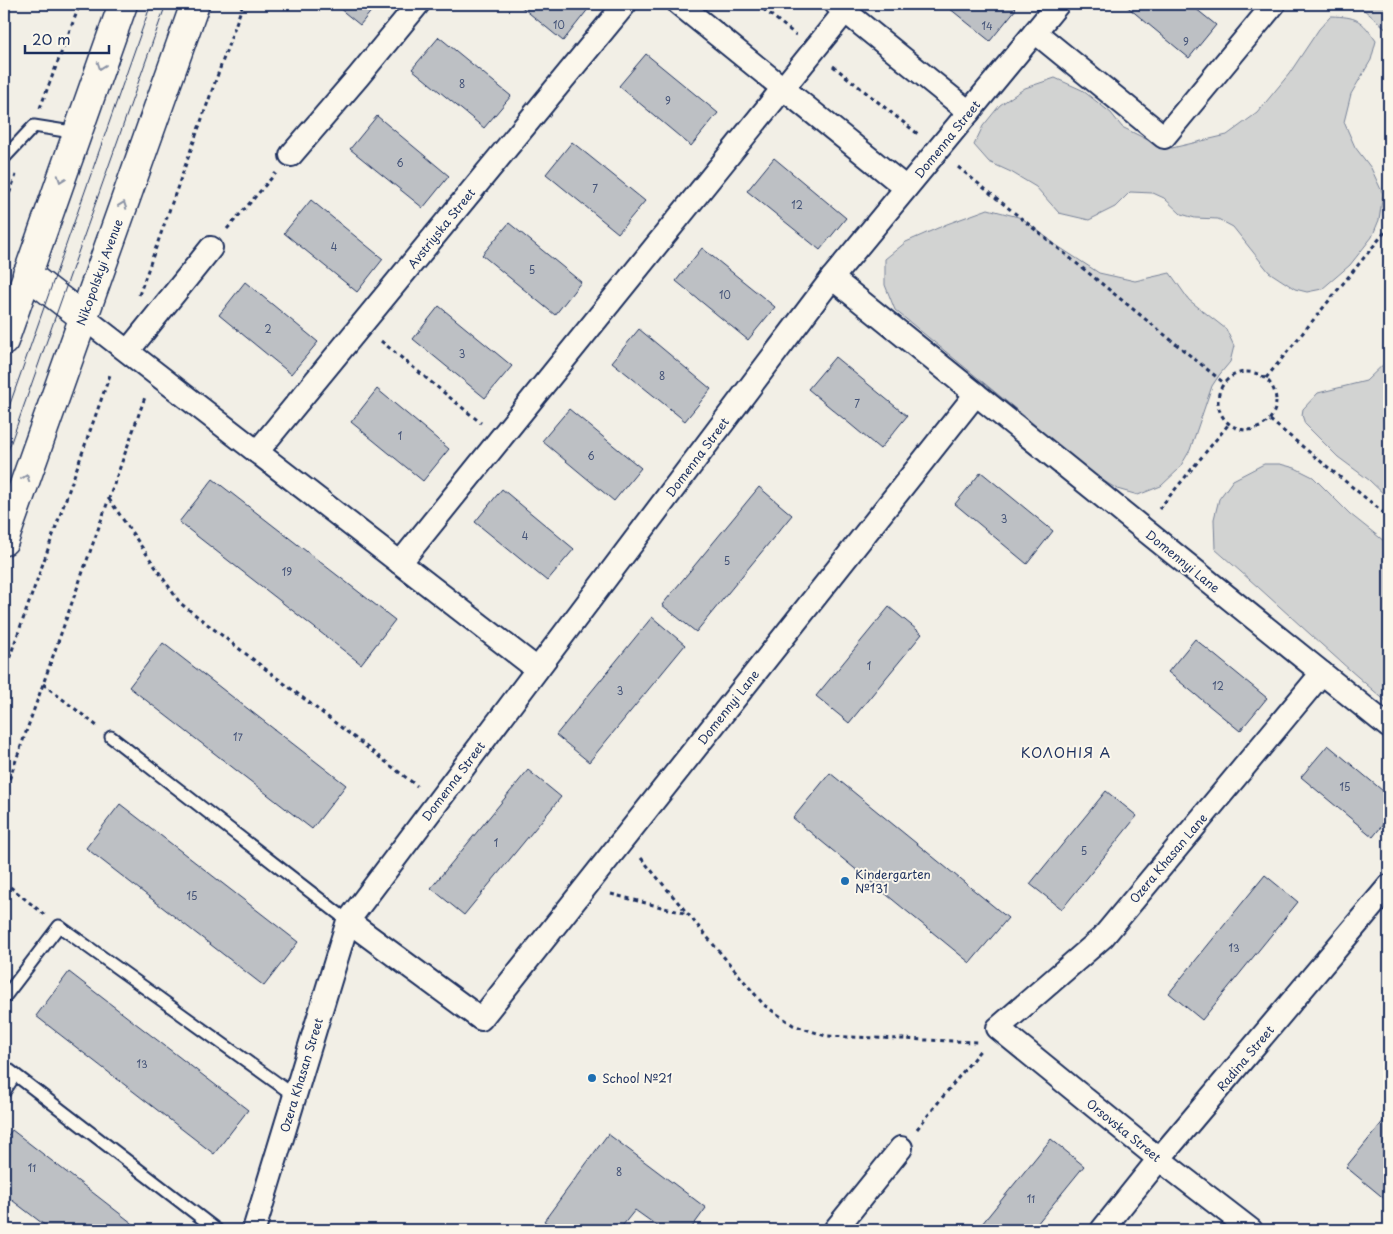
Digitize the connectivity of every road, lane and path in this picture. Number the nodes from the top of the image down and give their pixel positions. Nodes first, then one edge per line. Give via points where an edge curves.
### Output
1 (123, 4) edge
2 (195, 4) edge
3 (418, 4) edge
4 (625, 4) edge
5 (679, 4) edge
6 (757, 4) edge
7 (1058, 4) edge
8 (1274, 4) edge
9 (844, 6) edge
10 (1035, 32) junction
11 (814, 50) junction
12 (783, 88) junction
13 (969, 112) junction
14 (78, 133) junction
15 (937, 150) junction
16 (291, 156) joint
17 (4, 158) edge
18 (906, 188) junction
19 (1389, 227) edge
20 (211, 248) joint
21 (27, 274) junction
22 (832, 278) junction
23 (83, 317) junction
24 (362, 325) junction
25 (4, 340) edge
26 (128, 352) junction
27 (154, 372) junction
28 (1266, 378) junction
29 (1224, 383) junction
30 (976, 394) junction
31 (1270, 420) junction
32 (1228, 425) junction
33 (500, 439) junction
34 (257, 452) junction
35 (109, 499) junction
36 (1389, 517) edge
37 (1143, 529) junction
38 (4, 541) edge
39 (400, 563) junction
40 (537, 669) junction
41 (1322, 673) junction
42 (43, 684) junction
43 (1389, 727) edge
44 (111, 737) joint
45 (4, 794) edge
46 (438, 802) junction
47 (624, 838) junction
48 (4, 882) edge
49 (1389, 886) edge
50 (585, 887) junction
51 (688, 914) junction
52 (348, 921) junction
53 (59, 926) junction
54 (4, 998) edge
55 (992, 1035) junction
56 (4, 1066) edge
57 (15, 1075) junction
58 (4, 1092) edge
59 (295, 1096) junction
60 (901, 1148) joint
61 (1159, 1159) junction
62 (216, 1230) edge
63 (254, 1230) edge
64 (835, 1230) edge
65 (1102, 1230) edge
66 (1251, 1230) edge

1 -> 14 main road
23 -> 2 main road, Nikopolskyi Avenue
3 - 16 street
4 - 24 street, Avstriyska Street
5 - 12 street
6 - 11 path
7 - 10 street, Domenna Street
8 - 10 street via 1164,137
9 - 11 street
9 - 13 street
10 - 13 street, Domenna Street
11 - 12 street
11 - 15 path
12 - 18 street
12 - 33 street
13 - 15 street, Domenna Street
14 - 17 lane via 34,126
14 -> 21 main road
15 - 18 street, Domenna Street
15 - 29 path
16 - 20 path
18 - 22 street, Domenna Street
19 - 28 path
20 - 26 street
21 - 23 main road
21 - 25 main road
22 - 30 street, Domennyi Lane
22 - 40 street, Domenna Street
23 - 26 street
38 -> 23 main road, Nikopolskyi Avenue
24 - 33 path
24 - 34 street, Avstriyska Street
26 - 27 street
27 - 34 street
27 - 35 path
28 - 29 path via 1244,372 1233,375
28 - 31 path via 1277,398
29 - 32 path via 1218,393 1218,405 1220,416
30 - 37 street, Domennyi Lane
30 - 47 street, Domennyi Lane
31 - 32 path via 1261,428 1250,431
31 - 36 path
32 - 37 path
33 - 39 street
34 - 39 street
35 - 42 path
35 - 46 path via 180,603
37 - 41 street, Domennyi Lane
39 - 40 street
40 - 46 street, Domenna Street
41 - 43 street, Domennyi Lane
41 - 55 street, Ozera Khasan Lane via 1103,937
42 - 44 path
42 - 45 path
44 - 52 lane
46 - 52 street, Domenna Street
47 - 50 street, Domennyi Lane
47 - 51 path
48 - 53 path
49 - 61 street, Radina Street
50 - 51 path
50 - 52 street, Domennyi Lane via 481,1019
51 - 55 path via 764,1005 793,1025 826,1036
52 - 59 street, Ozera Khasan Street
53 - 54 lane
53 - 59 lane
55 - 60 path
55 - 61 street, Orsovska Street
56 - 57 lane
57 - 58 lane
57 - 62 lane
59 - 63 street, Ozera Khasan Street
60 - 64 street
61 - 65 street, Radina Street
61 - 66 street, Orsovska Street

